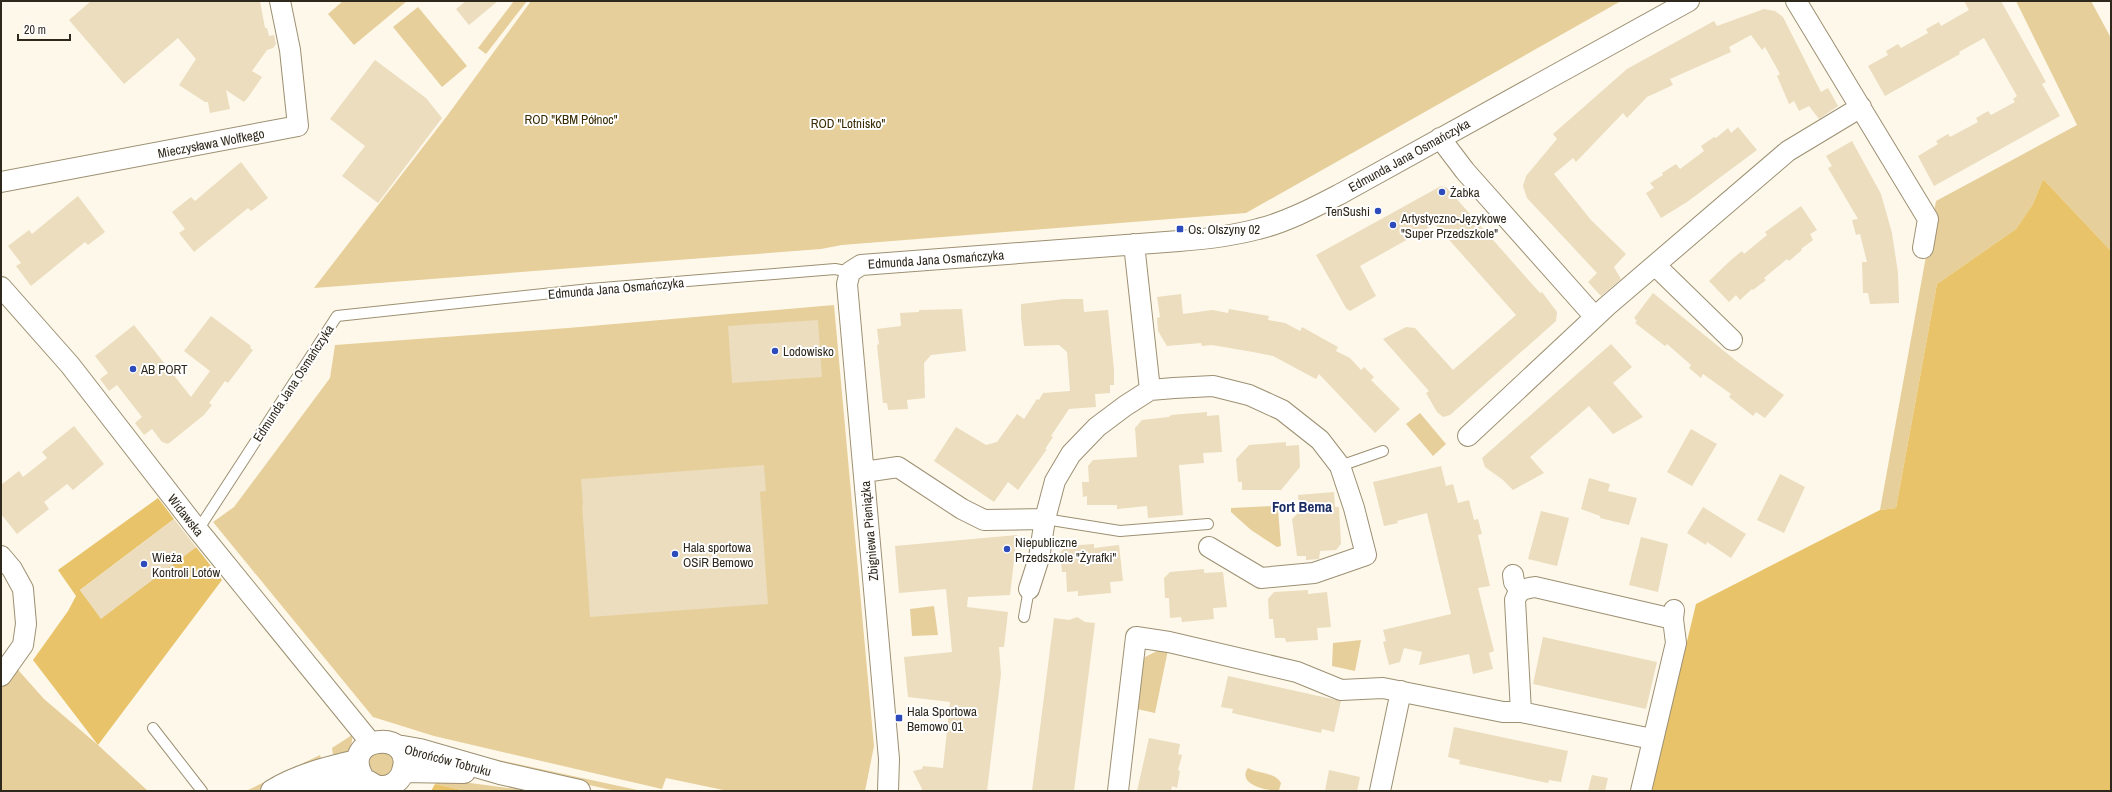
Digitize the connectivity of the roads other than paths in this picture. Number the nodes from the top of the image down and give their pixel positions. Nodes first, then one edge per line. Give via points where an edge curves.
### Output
1 (280, 1) edge
2 (1689, 1) edge
3 (1796, 1) edge
4 (1861, 107) junction
5 (1440, 138) junction
6 (1, 182) edge
7 (1134, 244) junction
8 (1923, 248) dead end
9 (1655, 265) junction
10 (850, 272) junction
11 (1, 287) edge
12 (1595, 317) junction
13 (1732, 340) dead end
14 (1150, 390) junction
15 (1468, 436) dead end
16 (1384, 451) dead end
17 (1340, 466) junction
18 (864, 472) junction
19 (1045, 518) junction
20 (1208, 524) dead end
21 (198, 530) junction
22 (1209, 547) dead end
23 (1, 556) edge
24 (1029, 589) joint
25 (1024, 617) dead end
26 (1, 676) edge
27 (1401, 690) junction
28 (1522, 712) junction
29 (153, 728) dead end
30 (1652, 739) junction
31 (371, 743) junction
32 (397, 746) junction
33 (500, 773) junction
34 (368, 780) edge
35 (402, 781) edge
36 (202, 791) edge
37 (272, 791) edge
38 (302, 791) edge
39 (579, 791) edge
40 (888, 791) edge
41 (1118, 791) edge
42 (1380, 791) edge
43 (1641, 791) edge

1 - 6 street, Mieczysława Wolfkego via 290,50 298,126
2 - 5 street, Edmunda Jana Osmańczyka
3 - 4 street
4 - 8 street via 1928,219
4 - 9 street via 1788,151
5 - 7 street, Edmunda Jana Osmańczyka via 1312,209 1260,229 1221,237
5 - 12 street via 1465,171
7 - 10 street, Edmunda Jana Osmańczyka via 861,265
7 - 14 street
9 - 12 street
9 - 13 street
10 - 18 street, Zbigniewa Pieniążka via 847,284
10 - 21 lane, Edmunda Jana Osmańczyka via 835,269 614,287 337,316
11 - 21 street, Widawska via 70,365
12 - 15 street
14 - 17 street via 1213,386 1249,394 1282,410 1320,440
14 - 19 street via 1097,427 1071,454 1055,481
16 - 17 lane
17 - 22 street via 1366,554 1314,573 1260,578
18 - 19 street via 898,467 962,509 984,520
18 - 40 street, Zbigniewa Pieniążka via 889,758
19 - 20 lane via 1120,531
19 - 24 street via 1039,558
21 - 31 street, Widawska
23 - 26 street via 23,589 26,624 23,645
24 - 25 lane
27 - 28 street via 1502,712
27 - 41 street via 1341,690 1298,672 1169,642 1136,637
27 - 42 street
28 - 30 street
28 - 30 street via 1517,583 1673,614 1676,643
29 - 36 lane
30 - 43 street
31 - 32 street via 380,740
31 - 34 street via 364,748
32 - 33 street, Obrońców Tobruku
32 - 35 street via 404,763
33 - 35 street, Obrońców Tobruku via 430,770
33 - 39 street, Obrońców Tobruku
34 - 35 street via 387,786
34 - 37 street via 330,767 289,781
34 - 38 street via 337,783

